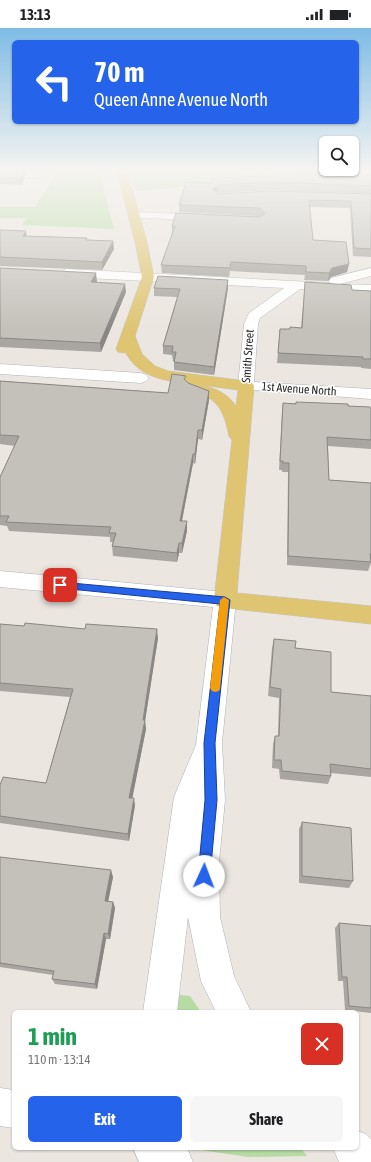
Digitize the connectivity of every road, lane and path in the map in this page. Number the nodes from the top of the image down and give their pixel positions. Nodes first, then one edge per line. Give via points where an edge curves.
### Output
1 (137, 224) edge
2 (371, 272) edge
3 (54, 273) edge
4 (148, 277) junction
5 (296, 286) junction
6 (315, 287) junction
7 (371, 289) edge
8 (128, 337) junction
9 (0, 370) edge
10 (141, 378) junction
11 (246, 386) junction
12 (371, 394) edge
13 (241, 449) junction
14 (0, 579) edge
15 (225, 600) junction
16 (371, 615) edge
17 (209, 743) junction
18 (160, 1010) edge
19 (233, 1010) edge
20 (0, 1107) edge
21 (12, 1109) edge
22 (354, 1150) edge
23 (368, 1162) edge

1 - 4 main road
2 - 6 street
3 - 4 street
4 - 5 street
4 - 8 main road, Smith Street
5 - 6 street
5 - 11 street, Smith Street via 254,316 251,324
6 - 7 street
8 - 10 main road, Smith Street via 122,352 122,360 130,372
8 - 11 main road, 1st Avenue North via 135,358 149,369 175,377
9 - 10 street
10 - 13 main road, Smith Street via 158,384 211,392 222,398 230,410
11 - 12 street, 1st Avenue North
11 - 13 main road, Smith Street
13 - 15 main road, Smith Street
14 - 15 street
15 - 16 main road
15 - 17 street
17 - 18 street via 188,797
17 - 19 street via 211,800 204,862 204,917 218,981
20 - 21 street
22 - 23 street

